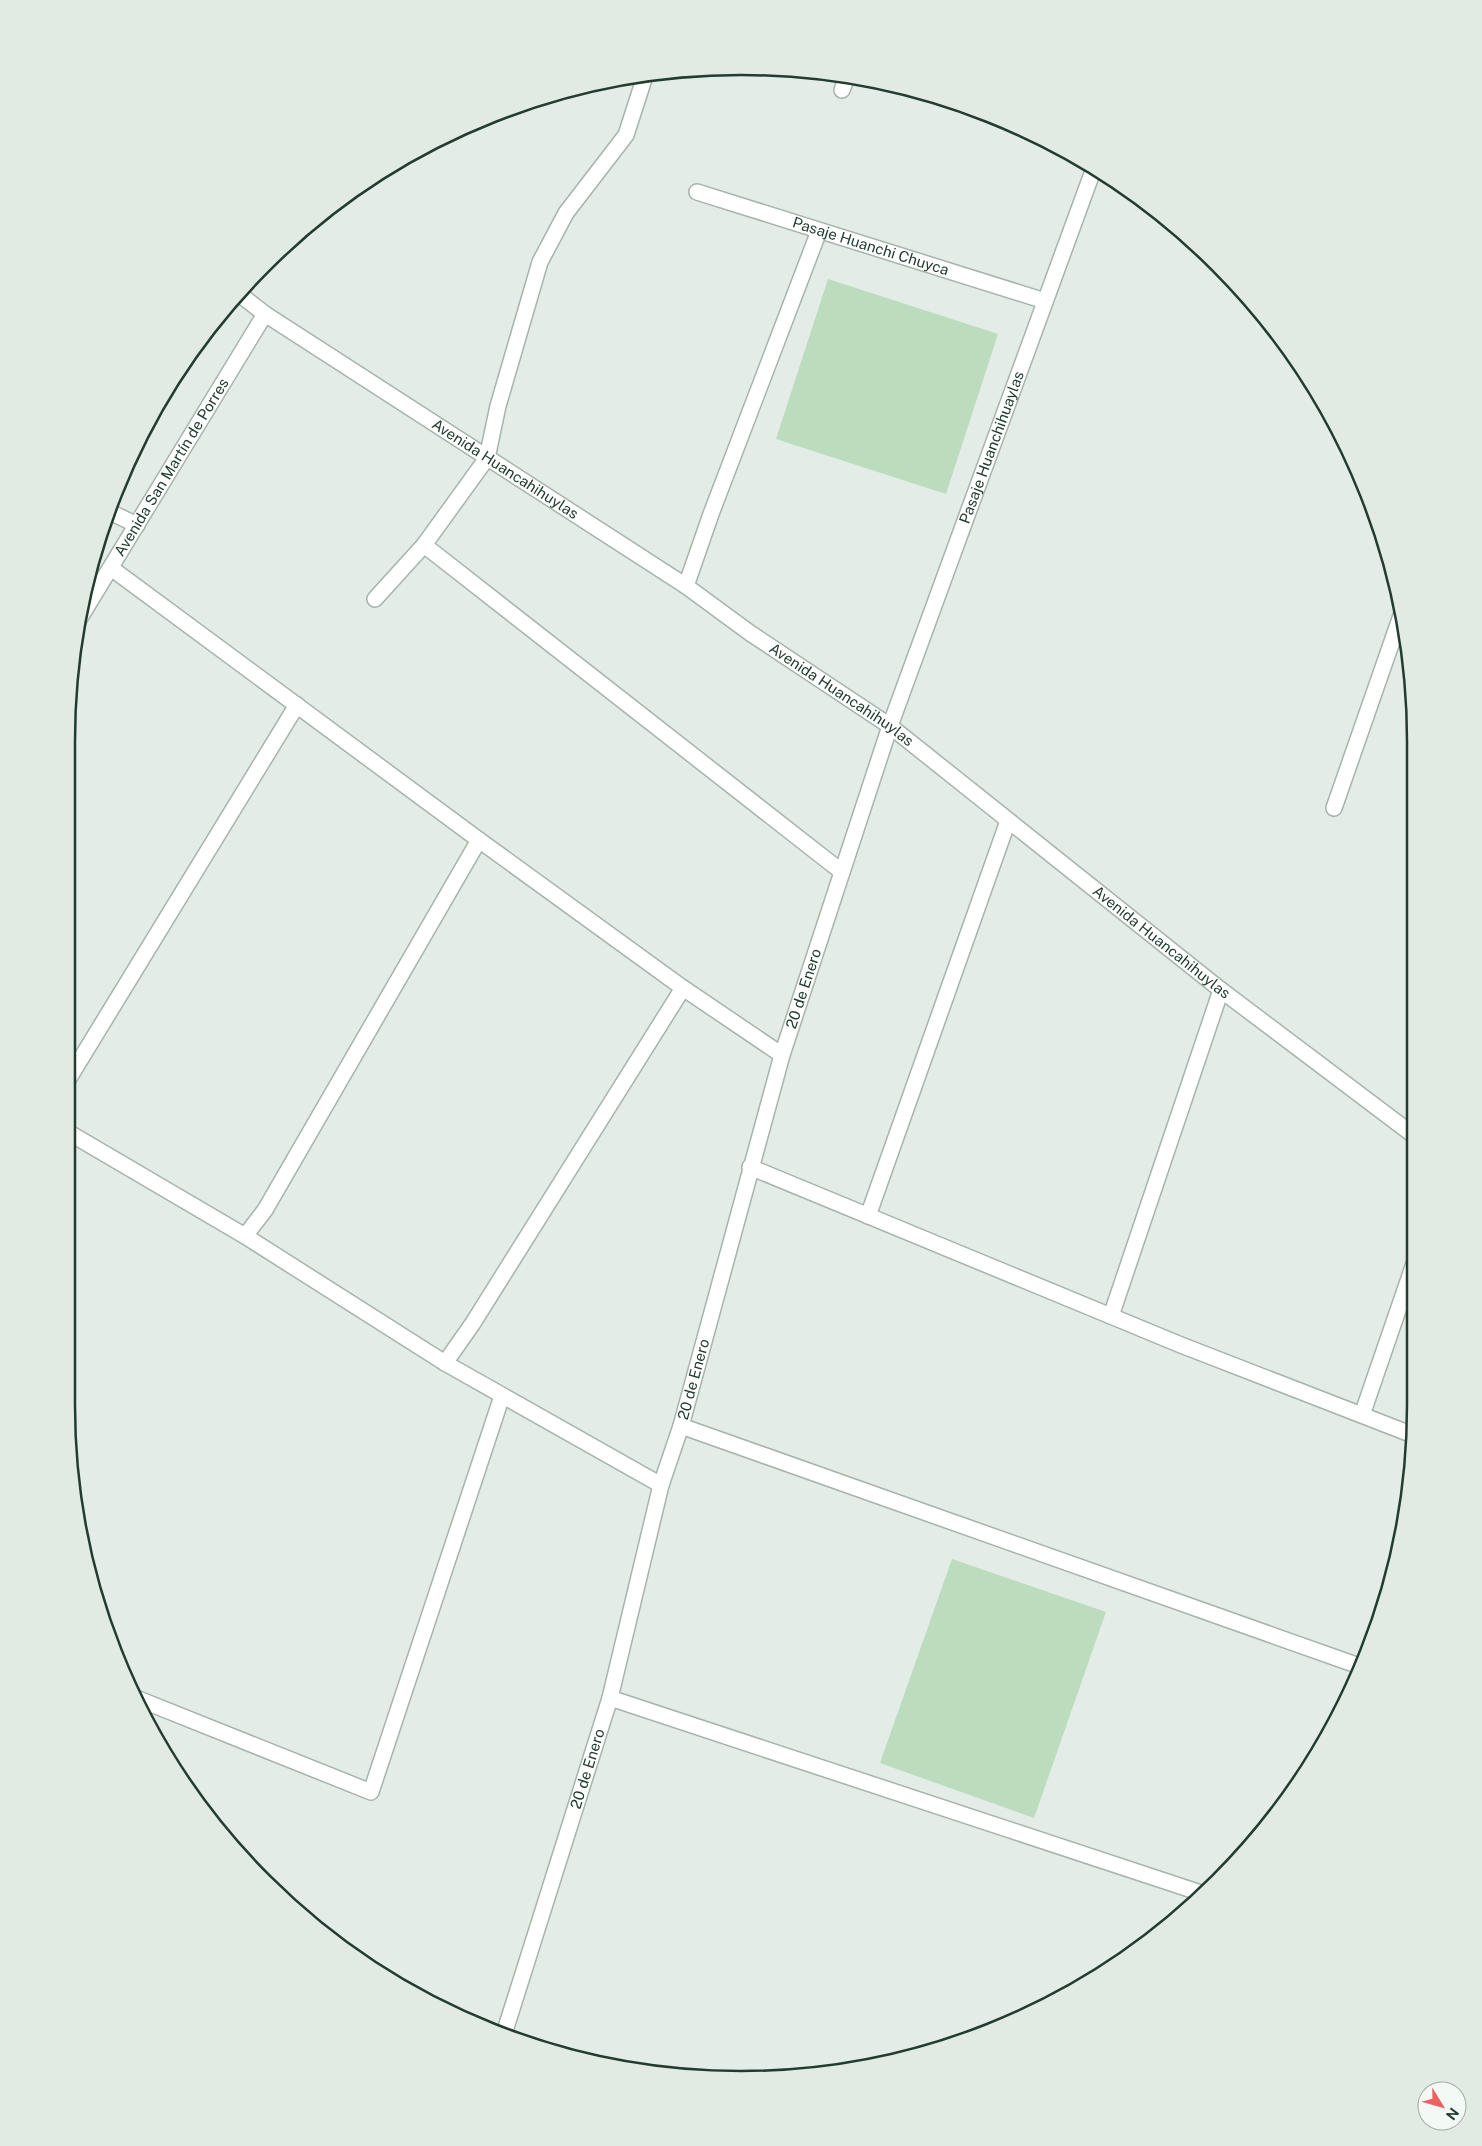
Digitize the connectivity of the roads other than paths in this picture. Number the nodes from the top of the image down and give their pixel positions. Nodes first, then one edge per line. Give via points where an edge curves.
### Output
1 (643, 83) edge
2 (1091, 175) edge
3 (698, 192) dead end
4 (819, 230) junction
5 (244, 298) edge
6 (1045, 301) junction
7 (265, 314) junction
8 (488, 458) junction
9 (115, 514) edge
10 (137, 525) junction
11 (424, 545) junction
12 (111, 568) junction
13 (686, 586) junction
14 (375, 599) dead end
15 (90, 601) edge
16 (1397, 628) edge
17 (297, 705) junction
18 (890, 726) junction
19 (1334, 808) dead end
20 (1008, 820) junction
21 (479, 840) junction
22 (842, 872) junction
23 (683, 988) junction
24 (1221, 990) junction
25 (782, 1054) junction
26 (75, 1068) edge
27 (1407, 1130) edge
28 (75, 1136) edge
29 (750, 1167) junction
30 (868, 1216) junction
31 (245, 1236) junction
32 (1407, 1284) edge
33 (1111, 1316) junction
34 (445, 1363) junction
35 (502, 1396) junction
36 (1362, 1415) junction
37 (681, 1426) junction
38 (1406, 1432) edge
39 (661, 1485) junction
40 (1354, 1664) edge
41 (610, 1698) junction
42 (145, 1702) edge
43 (1196, 1891) edge
44 (506, 2028) edge

1 - 8 street via 626,135 566,213 540,262 498,406
2 - 6 street, Pasaje Huanchihuaylas
3 - 4 street, Pasaje Huanchi Chuyca
4 - 6 street, Pasaje Huanchi Chuyca
4 - 13 street
5 - 7 street, Avenida Huancahihuylas
6 - 18 street, Pasaje Huanchihuaylas
7 - 8 street, Avenida Huancahihuylas
7 - 10 street, Avenida San Martín de Porres
8 - 11 street
8 - 13 street, Avenida Huancahihuylas
9 - 10 street
10 - 12 street, Avenida San Martín de Porres
11 - 14 street
11 - 22 street
12 - 15 street, Avenida San Martín de Porres
12 - 17 street
13 - 18 street, Avenida Huancahihuylas via 750,633
16 - 19 street
17 - 21 street
17 - 26 street
18 - 20 street, Avenida Huancahihuylas
18 - 22 street, 20 de Enero
20 - 24 street, Avenida Huancahihuylas
20 - 30 street
21 - 23 street
21 - 31 street via 265,1210
22 - 25 street, 20 de Enero
23 - 25 street
23 - 34 street
24 - 27 street, Avenida Huancahihuylas
24 - 33 street
25 - 29 street, 20 de Enero
28 - 31 street
29 - 30 street
29 - 37 street, 20 de Enero
30 - 33 street
31 - 34 street
32 - 36 street
33 - 36 street
34 - 35 street
35 - 39 street
35 - 42 street via 371,1792
36 - 38 street
37 - 39 street, 20 de Enero
37 - 40 street
39 - 41 street, 20 de Enero
41 - 43 street
41 - 44 street, 20 de Enero

